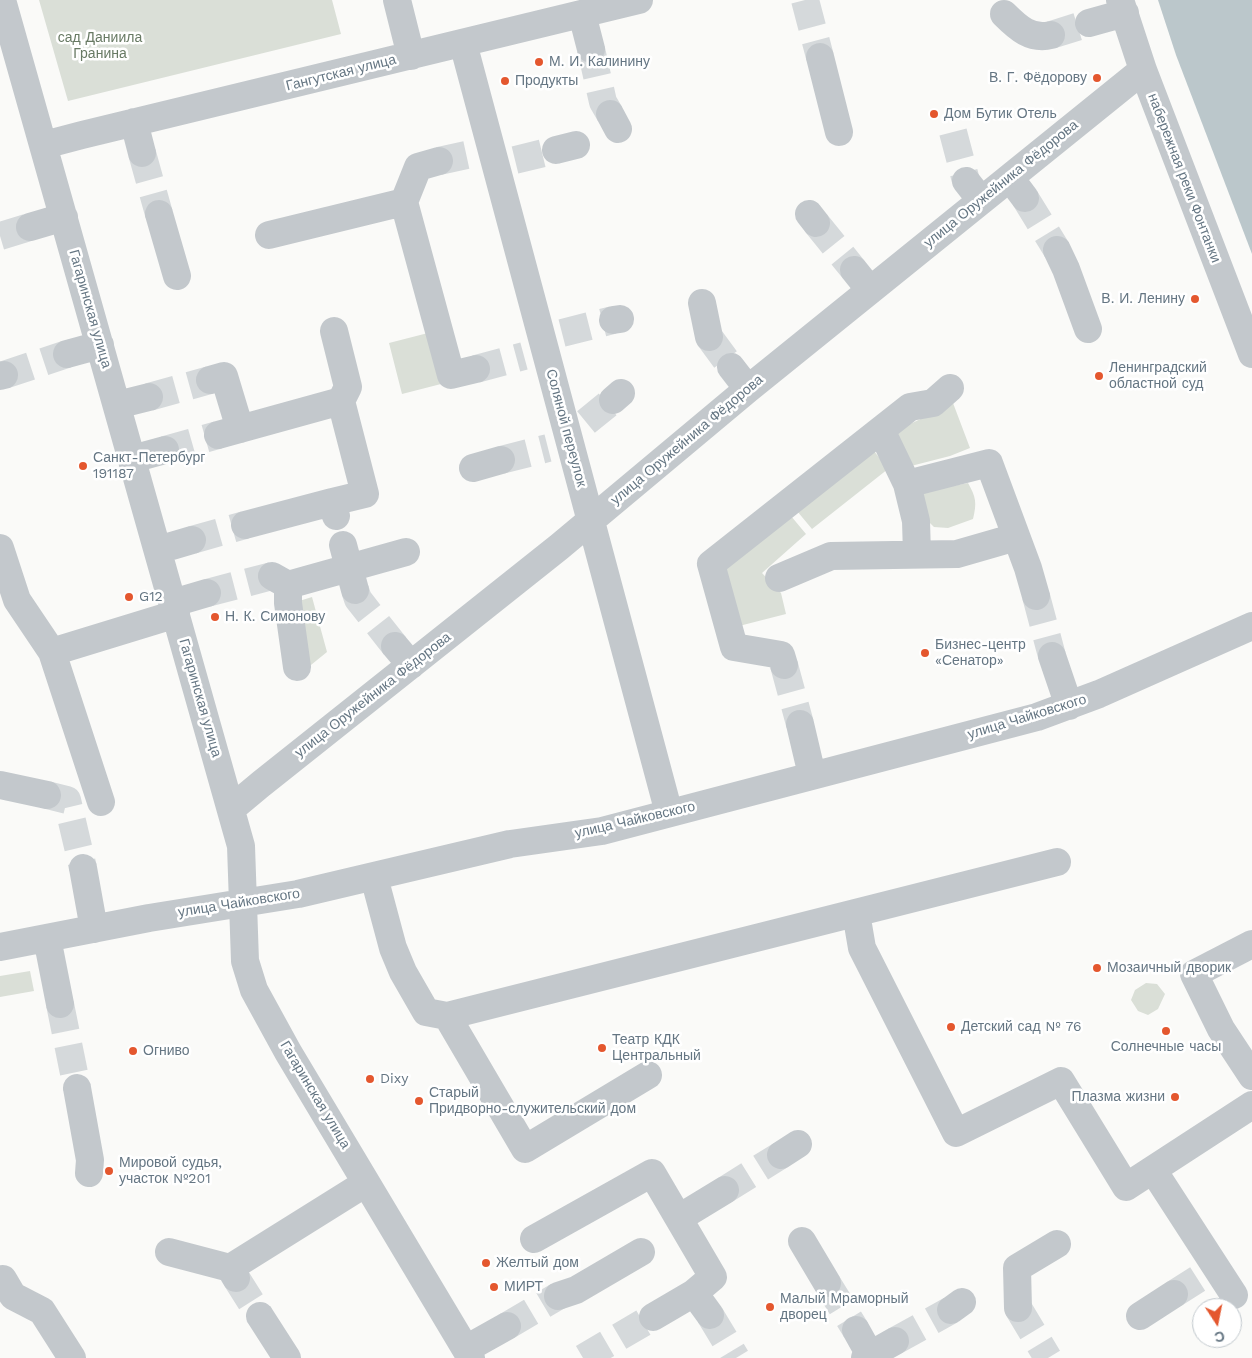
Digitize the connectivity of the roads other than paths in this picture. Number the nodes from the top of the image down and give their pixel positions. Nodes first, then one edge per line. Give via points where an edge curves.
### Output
1 (2, 0) edge
2 (397, 0) edge
3 (639, 0) edge
4 (1122, 6) edge
5 (582, 14) junction
6 (1004, 14) dead end
7 (1089, 23) tunnel mouth
8 (1052, 34) tunnel mouth
9 (463, 43) junction
10 (591, 49) tunnel mouth
11 (411, 56) junction
12 (820, 57) tunnel mouth
13 (1143, 70) junction
14 (134, 122) junction
15 (839, 132) dead end
16 (44, 145) junction
17 (142, 153) tunnel mouth
18 (439, 161) tunnel mouth
19 (404, 202) junction
20 (159, 214) tunnel mouth
21 (64, 217) junction
22 (30, 227) tunnel mouth
23 (269, 235) dead end
24 (1057, 250) tunnel mouth
25 (177, 276) dead end
26 (702, 303) dead end
27 (1088, 329) dead end
28 (334, 331) dead end
29 (709, 337) tunnel mouth
30 (100, 345) junction
31 (67, 354) tunnel mouth
32 (1252, 354) edge
33 (731, 367) tunnel mouth
34 (476, 368) tunnel mouth
35 (210, 380) tunnel mouth
36 (950, 388) dead end
37 (748, 389) junction
38 (149, 397) tunnel mouth
39 (340, 401) junction
40 (117, 405) junction
41 (881, 430) junction
42 (165, 450) tunnel mouth
43 (132, 459) junction
44 (502, 460) tunnel mouth
45 (473, 468) dead end
46 (907, 484) junction
47 (590, 520) junction
48 (245, 525) tunnel mouth
49 (1016, 537) junction
50 (192, 540) tunnel mouth
51 (0, 548) edge
52 (158, 550) junction
53 (406, 552) dead end
54 (916, 554) junction
55 (779, 578) dead end
56 (207, 593) tunnel mouth
57 (1036, 596) tunnel mouth
58 (174, 608) junction
59 (1252, 626) edge
60 (52, 652) junction
61 (1052, 656) tunnel mouth
62 (784, 665) tunnel mouth
63 (297, 667) dead end
64 (1069, 706) junction
65 (800, 724) tunnel mouth
66 (812, 776) junction
67 (0, 785) edge
68 (47, 795) tunnel mouth
69 (101, 802) dead end
70 (231, 809) junction
71 (669, 813) junction
72 (1057, 862) dead end
73 (83, 868) tunnel mouth
74 (374, 877) junction
75 (243, 903) junction
76 (856, 913) junction
77 (94, 929) junction
78 (47, 938) junction
79 (1252, 944) edge
80 (0, 947) edge
81 (60, 1004) tunnel mouth
82 (446, 1016) junction
83 (1250, 1071) edge
84 (648, 1075) dead end
85 (77, 1088) tunnel mouth
86 (1252, 1105) edge
87 (1153, 1170) junction
88 (89, 1173) dead end
89 (366, 1183) junction
90 (725, 1190) tunnel mouth
91 (679, 1218) junction
92 (534, 1238) dead end
93 (802, 1241) dead end
94 (1057, 1244) dead end
95 (170, 1252) dead end
96 (642, 1252) dead end
97 (827, 1283) tunnel mouth
98 (5, 1293) edge
99 (694, 1293) junction
100 (1174, 1294) tunnel mouth
101 (558, 1296) tunnel mouth
102 (1234, 1296) dead end
103 (1018, 1308) tunnel mouth
104 (710, 1315) tunnel mouth
105 (260, 1316) tunnel mouth
106 (1140, 1316) dead end
107 (653, 1317) tunnel mouth
108 (507, 1326) tunnel mouth
109 (856, 1330) tunnel mouth
110 (895, 1341) tunnel mouth
111 (468, 1354) edge
112 (868, 1356) edge
113 (72, 1358) edge
114 (287, 1358) edge

1 - 16 street, Гагаринская улица
2 - 11 street
3 - 5 street, Гангутская улица
4 - 7 street
4 - 13 street, набережная реки Фонтанки
5 - 9 street, Гангутская улица
5 - 10 street
6 - 8 street via 1016,27 1029,34 1043,37
9 - 11 street, Гангутская улица
9 - 47 street, Соляной переулок
11 - 14 street, Гангутская улица
12 - 15 street
13 - 32 street, набережная реки Фонтанки
13 - 37 street, улица Оружейника Фёдорова via 1017,188 974,190 862,280
14 - 16 street, Гангутская улица
14 - 17 street
16 - 21 street, Гагаринская улица
18 - 19 street via 418,168
19 - 23 street
19 - 34 street via 451,375
20 - 25 street
21 - 22 street
21 - 30 street, Гагаринская улица
24 - 27 street
26 - 29 street
28 - 39 street via 348,387
30 - 31 street
30 - 40 street, Гагаринская улица
33 - 37 street
35 - 39 street via 224,376 229,432
36 - 41 street via 933,403 910,407
37 - 47 street, улица Оружейника Фёдорова
38 - 40 street
39 - 48 street via 365,494 334,509
40 - 43 street, Гагаринская улица
41 - 46 street
41 - 62 street via 711,564 734,647 781,655
42 - 43 street
43 - 52 street, Гагаринская улица
44 - 45 street
46 - 49 street via 989,464
46 - 54 street via 916,521
47 - 70 street, улица Оружейника Фёдорова via 560,547 403,655
47 - 71 street, Соляной переулок
49 - 54 street via 957,554
49 - 57 street
50 - 52 street
51 - 60 street via 16,600
52 - 58 street, Гагаринская улица
53 - 63 street via 349,568 280,580 288,603
54 - 55 street via 831,556
56 - 58 street
58 - 60 street
58 - 70 street, Гагаринская улица
59 - 64 street, улица Чайковского
60 - 69 street
61 - 64 street
64 - 66 street, улица Чайковского
65 - 66 street
66 - 71 street, улица Чайковского
67 - 68 street
70 - 75 street, Гагаринская улица via 241,846
71 - 74 street, улица Чайковского via 602,831 510,844
72 - 76 street
73 - 77 street
74 - 75 street, улица Чайковского
74 - 82 street via 393,948 403,972 426,1012
75 - 77 street, улица Чайковского
75 - 89 street, Гагаринская улица via 245,960 254,990
76 - 82 street
76 - 87 street via 862,948 956,1133 1061,1081 1126,1187
77 - 78 street, улица Чайковского
78 - 80 street, улица Чайковского
78 - 81 street
79 - 83 street via 1194,974 1221,1029
82 - 84 street via 525,1149
85 - 88 street via 90,1160
86 - 87 street
87 - 102 street via 1210,1271
89 - 95 street via 233,1273
89 - 111 street, Гагаринская улица
90 - 91 street
91 - 92 street via 652,1173
91 - 99 street via 713,1277
93 - 97 street
94 - 103 street via 1017,1268
96 - 101 street via 576,1290
98 - 113 street via 42,1311
99 - 104 street
99 - 107 street
100 - 106 street
105 - 114 street
108 - 111 street
109 - 112 street
110 - 112 street

